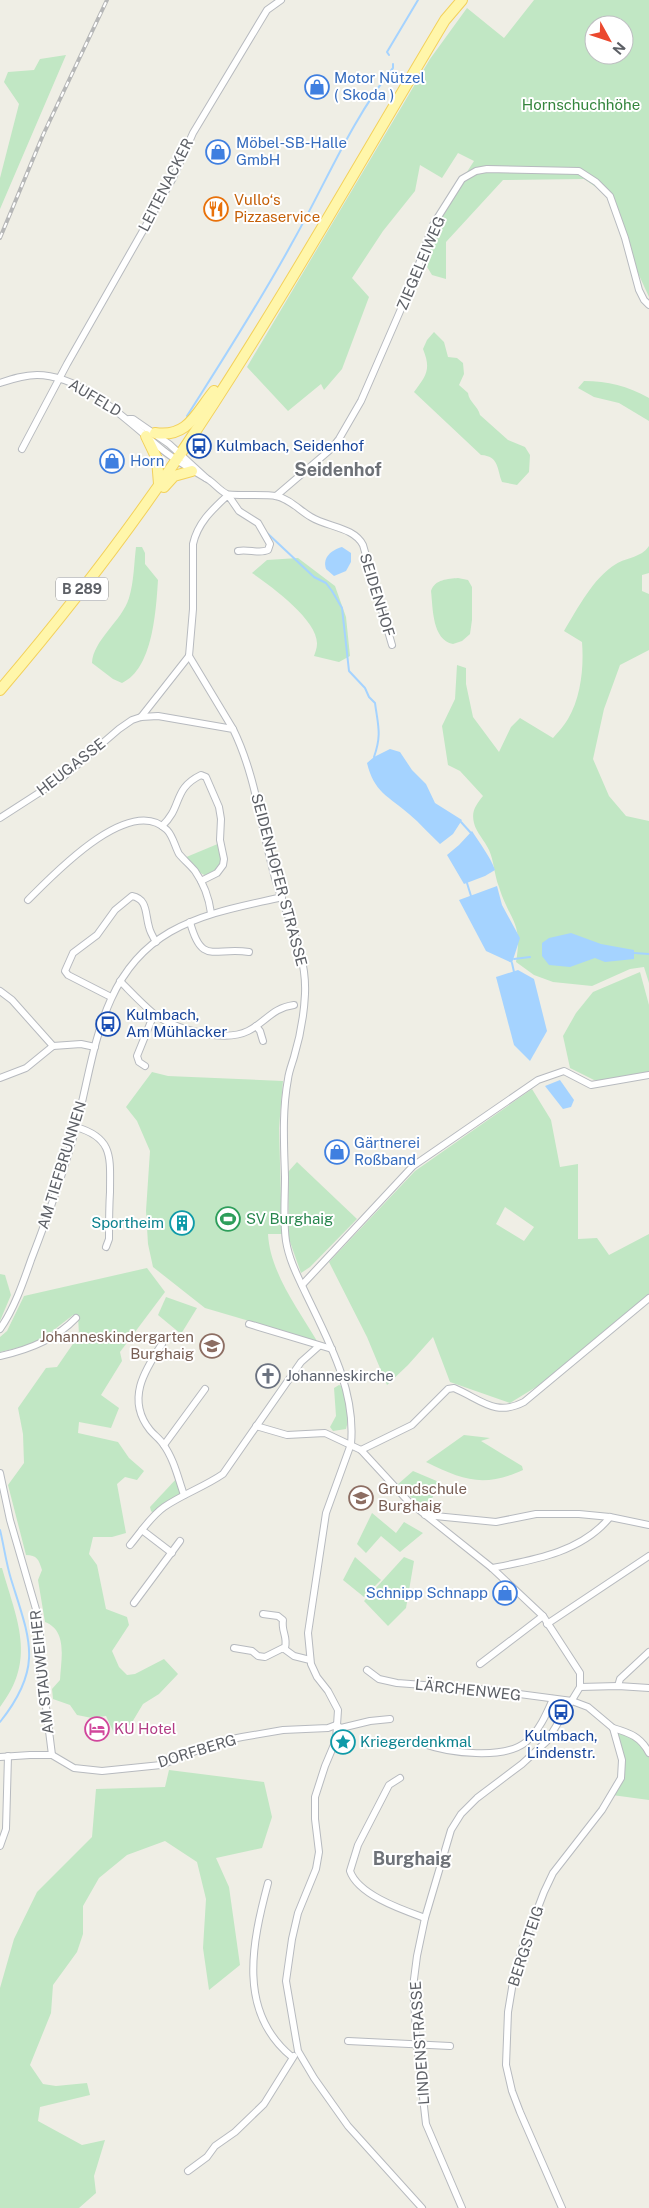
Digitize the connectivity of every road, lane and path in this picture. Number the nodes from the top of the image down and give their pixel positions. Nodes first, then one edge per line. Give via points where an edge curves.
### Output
1 (281, 0) edge
2 (462, 0) edge
3 (649, 305) edge
4 (233, 373) junction
5 (60, 378) junction
6 (0, 383) edge
7 (150, 434) junction
8 (22, 449) dead end
9 (178, 457) junction
10 (192, 471) junction
11 (207, 479) junction
12 (159, 484) junction
13 (151, 495) junction
14 (228, 495) junction
15 (276, 496) junction
16 (238, 551) dead end
17 (392, 645) dead end
18 (189, 656) junction
19 (0, 690) edge
20 (141, 717) junction
21 (233, 730) junction
22 (0, 818) edge
23 (162, 826) junction
24 (201, 881) junction
25 (282, 897) junction
26 (28, 900) dead end
27 (211, 913) junction
28 (190, 922) junction
29 (156, 942) junction
30 (249, 952) dead end
31 (120, 981) junction
32 (0, 991) edge
33 (111, 997) junction
34 (294, 1005) dead end
35 (154, 1014) junction
36 (256, 1026) junction
37 (263, 1042) dead end
38 (53, 1046) junction
39 (96, 1047) junction
40 (145, 1066) dead end
41 (649, 1075) edge
42 (0, 1078) edge
43 (76, 1127) junction
44 (106, 1247) dead end
45 (302, 1285) junction
46 (649, 1298) edge
47 (76, 1318) dead end
48 (249, 1324) dead end
49 (0, 1329) edge
50 (162, 1344) dead end
51 (319, 1346) junction
52 (332, 1349) junction
53 (0, 1356) edge
54 (205, 1389) dead end
55 (256, 1426) junction
56 (350, 1444) junction
57 (164, 1445) junction
58 (361, 1450) junction
59 (0, 1473) edge
60 (184, 1495) junction
61 (424, 1514) junction
62 (610, 1517) junction
63 (649, 1525) edge
64 (142, 1530) junction
65 (180, 1541) dead end
66 (130, 1545) dead end
67 (172, 1553) junction
68 (649, 1556) edge
69 (492, 1568) junction
70 (134, 1603) dead end
71 (263, 1614) dead end
72 (542, 1616) junction
73 (547, 1624) junction
74 (234, 1648) dead end
75 (285, 1648) junction
76 (649, 1652) edge
77 (310, 1660) junction
78 (480, 1664) dead end
79 (367, 1670) dead end
80 (618, 1686) junction
81 (580, 1687) junction
82 (649, 1688) edge
83 (553, 1699) junction
84 (572, 1701) junction
85 (390, 1719) dead end
86 (336, 1725) junction
87 (613, 1728) junction
88 (424, 1744) dead end
89 (649, 1753) edge
90 (8, 1756) junction
91 (52, 1756) junction
92 (0, 1757) edge
93 (400, 1778) dead end
94 (0, 1846) edge
95 (268, 1883) dead end
96 (426, 1918) junction
97 (348, 2041) dead end
98 (417, 2044) junction
99 (450, 2046) dead end
100 (298, 2051) junction
101 (292, 2057) junction
102 (188, 2171) dead end
103 (422, 2208) edge
104 (462, 2208) edge
105 (562, 2208) edge

1 - 5 street, LEITENACKER via 267,10 193,133 173,178
2 - 4 main road, B 289 via 445,20
3 - 15 street, ZIEGELEIWEG via 639,290 610,196 596,182 579,171 476,171 462,179 433,225 411,286 361,401 339,439
4 - 7 main road via 182,430 169,435
4 - 9 main road, B 289
5 - 6 street, AUFELD via 37,375
5 - 7 street, AUFELD
5 - 8 street, AUFELD
7 - 9 street, AUFELD
7 - 12 main road
9 - 10 street
9 - 11 street
9 - 12 main road, B 289
10 - 11 street
10 - 13 main road via 174,476 161,490
11 - 14 street
12 - 13 main road, B 289
13 - 19 main road, B 289 via 59,618
14 - 15 street, SEIDENHOF
14 - 16 street via 239,511 258,523 270,544 263,552
14 - 18 street via 195,534
15 - 17 street, SEIDENHOF via 289,501 311,518 353,533 360,539
18 - 20 street
18 - 21 street
20 - 21 street via 158,716
20 - 22 street, HEUGASSE via 119,729 62,778
21 - 25 street, SEIDENHOFER STRASSE via 252,780
23 - 24 street via 168,831 180,856
23 - 24 street via 173,814 186,784 201,775 206,777 219,807 224,859 217,872
23 - 26 street via 141,820 111,831 63,866
24 - 27 street via 208,895
25 - 27 street, AM TIEFBRUNNEN
25 - 45 street, SEIDENHOFER STRASSE via 301,950 305,978 301,1030 288,1078 283,1145 286,1238
27 - 28 street, AM TIEFBRUNNEN
28 - 29 street, AM TIEFBRUNNEN
28 - 30 street via 199,945 205,950 212,953
29 - 31 street, AM TIEFBRUNNEN via 133,963
29 - 33 street via 148,926 144,904 132,896 115,910 97,936 73,953 66,965 68,975
31 - 33 street, AM TIEFBRUNNEN
31 - 35 street
32 - 38 street
33 - 39 street, AM TIEFBRUNNEN
34 - 36 street via 275,1010
35 - 36 street via 192,1031 210,1034 241,1034
35 - 40 street via 137,1056
36 - 37 street
38 - 39 street via 81,1044
38 - 42 street via 26,1068
39 - 43 street, AM TIEFBRUNNEN
41 - 45 street via 591,1085 564,1071 538,1080 413,1166
43 - 44 street via 100,1139 111,1160 109,1239
43 - 49 street, AM TIEFBRUNNEN via 24,1281
45 - 52 street, SEIDENHOFER STRASSE
46 - 58 street via 513,1408 501,1410 454,1388 448,1389 412,1425
47 - 53 street via 68,1327 38,1345
48 - 51 street
50 - 57 street via 142,1377 139,1402 144,1421
51 - 52 street
51 - 55 street via 301,1362
52 - 56 street, SEIDENHOFER STRASSE via 348,1396
54 - 57 street
55 - 56 street via 287,1435 325,1433
55 - 60 street via 222,1474 210,1484
56 - 58 street
56 - 77 street, SEIDENHOFER STRASSE via 326,1513 308,1633
57 - 60 street
58 - 61 street
59 - 91 street, AM STAUWEIHER via 40,1624 40,1659
60 - 64 street via 163,1508
61 - 62 street via 496,1522 536,1514
61 - 69 street
62 - 63 street
62 - 69 street via 602,1528 566,1548 538,1559
64 - 66 street
64 - 67 street
65 - 67 street
67 - 70 street
68 - 73 street
69 - 72 street
71 - 75 street via 278,1616 282,1620 287,1640
72 - 73 street
72 - 78 street
73 - 81 street via 580,1673
74 - 75 street via 252,1651 266,1658
75 - 77 street via 294,1656
76 - 80 street via 620,1679
77 - 86 street via 336,1705
79 - 83 street, LÄRCHENWEG via 379,1679 397,1683 490,1690
80 - 81 street
80 - 82 street
81 - 84 street, LINDENSTRASSE
83 - 84 street, LÄRCHENWEG
83 - 88 street via 545,1718 516,1749 480,1753 440,1750
84 - 87 street via 588,1707
84 - 96 street, LINDENSTRASSE via 539,1750 477,1798 450,1830
85 - 86 street, DORFBERG via 341,1728
86 - 91 street, DORFBERG via 242,1737 218,1742 160,1764 112,1770 74,1768
86 - 100 street via 336,1740 315,1797 314,1819 319,1852 316,1869 298,1913 288,1961 286,1981
87 - 89 street via 635,1736
87 - 105 street, BERGSTEIG via 622,1760 621,1778 602,1810 553,1873 521,1952 508,2012 506,2065 512,2090
90 - 91 street, DORFBERG
90 - 92 street, DORFBERG
90 - 94 street via 6,1830
93 - 96 street via 389,1785 358,1845 350,1871 366,1891
95 - 101 street via 257,1923 252,1972 258,2007 267,2030 279,2047
96 - 98 street, LINDENSTRASSE via 413,1987
97 - 98 street
98 - 99 street
98 - 104 street, LINDENSTRASSE via 426,2124
100 - 101 street
100 - 103 street via 348,2126
101 - 102 street via 264,2104

